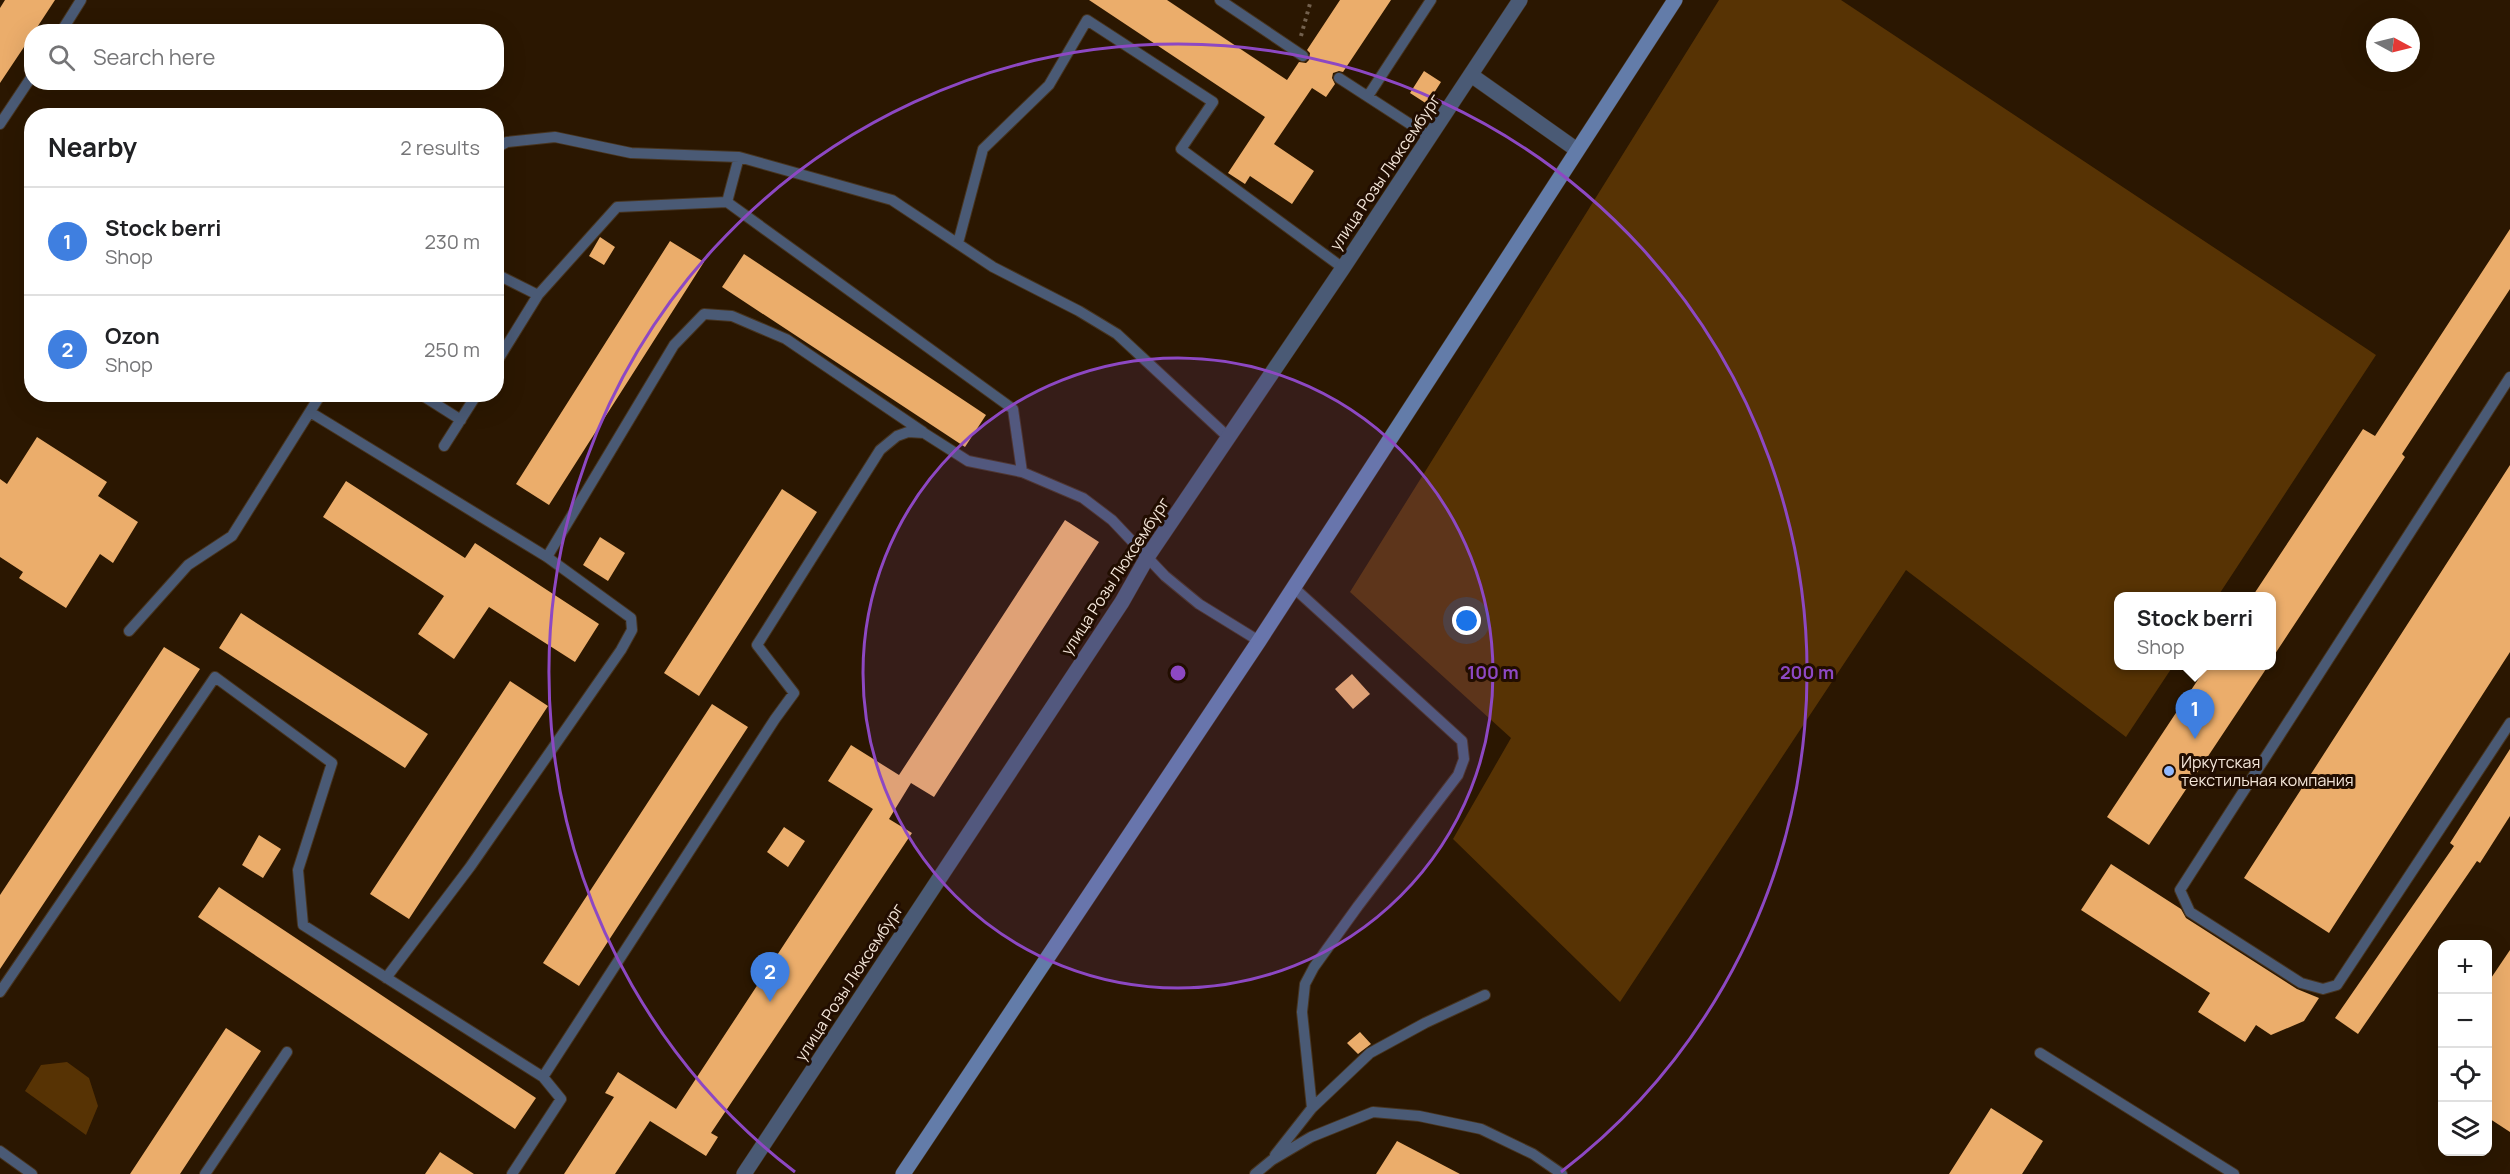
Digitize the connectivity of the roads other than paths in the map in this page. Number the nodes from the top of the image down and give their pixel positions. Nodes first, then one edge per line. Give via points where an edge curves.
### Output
1 (81, 0) edge
2 (1220, 0) edge
3 (1431, 0) edge
4 (1520, 0) edge
5 (1675, 0) edge
6 (66, 24) edge
7 (1300, 54) road end
8 (1471, 75) junction
9 (1339, 78) dead end
10 (24, 88) edge
11 (1368, 96) junction
12 (0, 124) edge
13 (1430, 137) junction
14 (504, 144) edge
15 (1577, 150) junction
16 (739, 157) junction
17 (727, 202) junction
18 (958, 243) junction
19 (1343, 268) junction
20 (504, 278) edge
21 (538, 295) junction
22 (504, 350) edge
23 (2510, 377) edge
24 (316, 402) edge
25 (433, 402) edge
26 (472, 402) edge
27 (310, 412) junction
28 (461, 420) junction
29 (924, 433) junction
30 (1227, 436) junction
31 (444, 446) dead end
32 (1022, 472) junction
33 (1148, 555) junction
34 (547, 557) junction
35 (1293, 587) junction
36 (129, 631) dead end
37 (1259, 641) junction
38 (2510, 723) edge
39 (386, 978) junction
40 (0, 992) edge
41 (1485, 995) dead end
42 (286, 1052) dead end
43 (2040, 1053) dead end
44 (543, 1077) junction
45 (1312, 1108) junction
46 (0, 1151) edge
47 (1272, 1160) junction
48 (32, 1174) edge
49 (205, 1174) edge
50 (512, 1174) edge
51 (744, 1174) edge
52 (903, 1174) edge
53 (1255, 1174) edge
54 (1562, 1174) edge
55 (2234, 1174) edge

1 - 6 lane
2 - 7 lane
3 - 11 lane
4 - 8 street, улица Розы Люксембург
5 - 15 main road
8 - 13 street, улица Розы Люксембург
8 - 15 street
9 - 11 lane
10 - 12 lane
11 - 13 lane
13 - 19 street, улица Розы Люксембург
14 - 16 lane via 555,137 631,153
15 - 35 main road
16 - 17 lane
16 - 18 lane via 892,200
17 - 21 lane via 617,207
17 - 32 lane via 1013,409
18 - 19 lane via 982,149 1049,85 1087,20 1213,102 1181,150
18 - 30 lane via 993,267 1117,334
19 - 30 street, улица Розы Люксембург
20 - 21 lane
21 - 22 lane
23 - 38 lane via 2180,890 2190,912 2301,983 2324,989 2337,985
24 - 27 lane
25 - 28 lane
26 - 28 lane
27 - 34 lane
27 - 36 lane via 232,536 188,565
28 - 31 lane
29 - 32 lane via 968,461
29 - 34 lane via 786,339 732,316 704,314 674,345
29 - 44 lane via 897,436 880,450 757,645 794,693
30 - 33 street, улица Розы Люксембург
32 - 33 lane via 1083,498
33 - 37 lane via 1165,576 1199,604
33 - 51 street, улица Розы Люксембург via 1122,602
34 - 39 lane via 631,618 632,630 470,867
35 - 37 main road
35 - 45 lane via 1462,741 1464,759 1451,785 1358,906 1305,984 1302,1012
37 - 52 main road
39 - 40 lane via 303,925 298,870 332,763 215,677
39 - 44 lane
41 - 45 lane via 1370,1053
42 - 49 lane
43 - 55 lane
44 - 50 lane via 561,1099
45 - 47 lane
46 - 48 lane
47 - 53 lane
47 - 54 lane via 1311,1137 1373,1112 1419,1116 1481,1129 1533,1154

